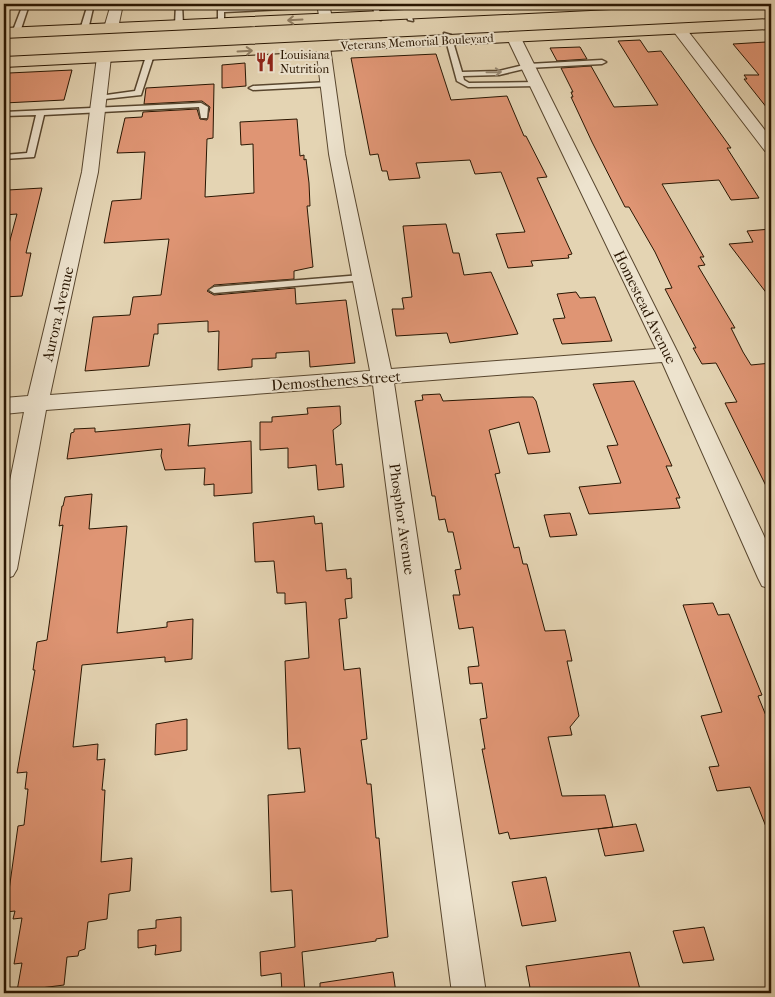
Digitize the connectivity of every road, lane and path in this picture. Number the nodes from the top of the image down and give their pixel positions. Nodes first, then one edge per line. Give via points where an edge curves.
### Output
1 (91, 4) edge
2 (117, 4) edge
3 (179, 4) edge
4 (632, 4) edge
5 (597, 5) edge
6 (4, 6) edge
7 (504, 7) edge
8 (563, 7) junction
9 (323, 9) edge
10 (378, 13) edge
11 (409, 13) edge
12 (771, 19) edge
13 (204, 24) junction
14 (771, 24) edge
15 (179, 25) junction
16 (721, 27) junction
17 (111, 28) junction
18 (679, 29) junction
19 (84, 30) junction
20 (638, 31) junction
21 (38, 32) junction
22 (156, 32) junction
23 (10, 33) edge
24 (472, 34) junction
25 (448, 38) junction
26 (514, 38) junction
27 (323, 47) junction
28 (221, 52) junction
29 (150, 55) junction
30 (104, 57) junction
31 (27, 61) junction
32 (602, 62) dead end
33 (5, 65) edge
34 (528, 66) junction
35 (459, 74) junction
36 (328, 84) junction
37 (536, 84) junction
38 (253, 88) dead end
39 (98, 105) junction
40 (41, 112) junction
41 (4, 114) edge
42 (204, 116) dead end
43 (771, 148) edge
44 (4, 157) edge
45 (361, 278) junction
46 (214, 290) dead end
47 (669, 355) junction
48 (382, 377) junction
49 (37, 403) junction
50 (4, 406) edge
51 (4, 569) edge
52 (771, 578) edge
53 (470, 993) edge

1 - 19 lane
2 - 17 street
3 - 15 lane
4 - 5 main road, Veterans Memorial Boulevard
5 - 8 main road, Veterans Memorial Boulevard
6 - 23 lane via 26,5
7 - 8 main road, Veterans Memorial Boulevard
7 - 11 main road, Veterans Memorial Boulevard
7 - 24 main road via 512,26 510,29
8 - 20 main road via 535,17 534,22 556,30 610,27
9 - 10 main road, Veterans Memorial Boulevard via 362,17
9 - 13 main road, Veterans Memorial Boulevard
10 - 11 main road, Veterans Memorial Boulevard
11 - 24 main road via 476,19 484,27
12 - 16 main road via 732,21
13 - 15 main road, Veterans Memorial Boulevard
13 - 22 main road
14 - 16 main road, Veterans Memorial Boulevard
15 - 17 main road, Veterans Memorial Boulevard
16 - 18 main road, Veterans Memorial Boulevard
17 - 19 main road, Veterans Memorial Boulevard
18 - 20 main road, Veterans Memorial Boulevard
18 - 43 street
19 - 21 main road, Veterans Memorial Boulevard
20 - 26 main road, Veterans Memorial Boulevard
21 - 23 main road, Veterans Memorial Boulevard
21 - 31 main road via 75,38 81,45 71,52
22 - 28 main road via 140,34 133,38 134,44 156,48 200,47
22 - 30 main road via 112,36 107,40
24 - 25 main road
25 - 26 main road, Veterans Memorial Boulevard
25 - 27 main road, Veterans Memorial Boulevard
25 - 35 lane
26 - 34 street, Homestead Avenue
28 -> 27 main road, Veterans Memorial Boulevard
27 - 36 street, Phosphor Avenue
28 - 29 main road, Veterans Memorial Boulevard
29 - 30 main road, Veterans Memorial Boulevard
29 - 39 lane via 138,93
30 - 31 main road, Veterans Memorial Boulevard
30 - 39 street, Aurora Avenue
31 - 33 main road, Veterans Memorial Boulevard
32 - 34 lane
35 -> 34 lane via 506,72
34 - 37 street, Homestead Avenue
35 - 37 lane via 461,81 468,85
36 - 38 lane
36 - 45 street, Phosphor Avenue via 337,154
37 - 47 street, Homestead Avenue
39 - 40 lane via 81,110
39 - 42 lane via 201,105
39 - 49 street, Aurora Avenue via 90,172
40 - 41 lane
40 - 44 lane via 31,155
45 - 46 lane
45 - 48 street, Phosphor Avenue
47 - 48 street, Demosthenes Street
47 - 52 street, Homestead Avenue
48 - 49 street, Demosthenes Street
48 - 53 street, Phosphor Avenue
49 - 50 street, Demosthenes Street
49 - 51 street, Aurora Avenue

